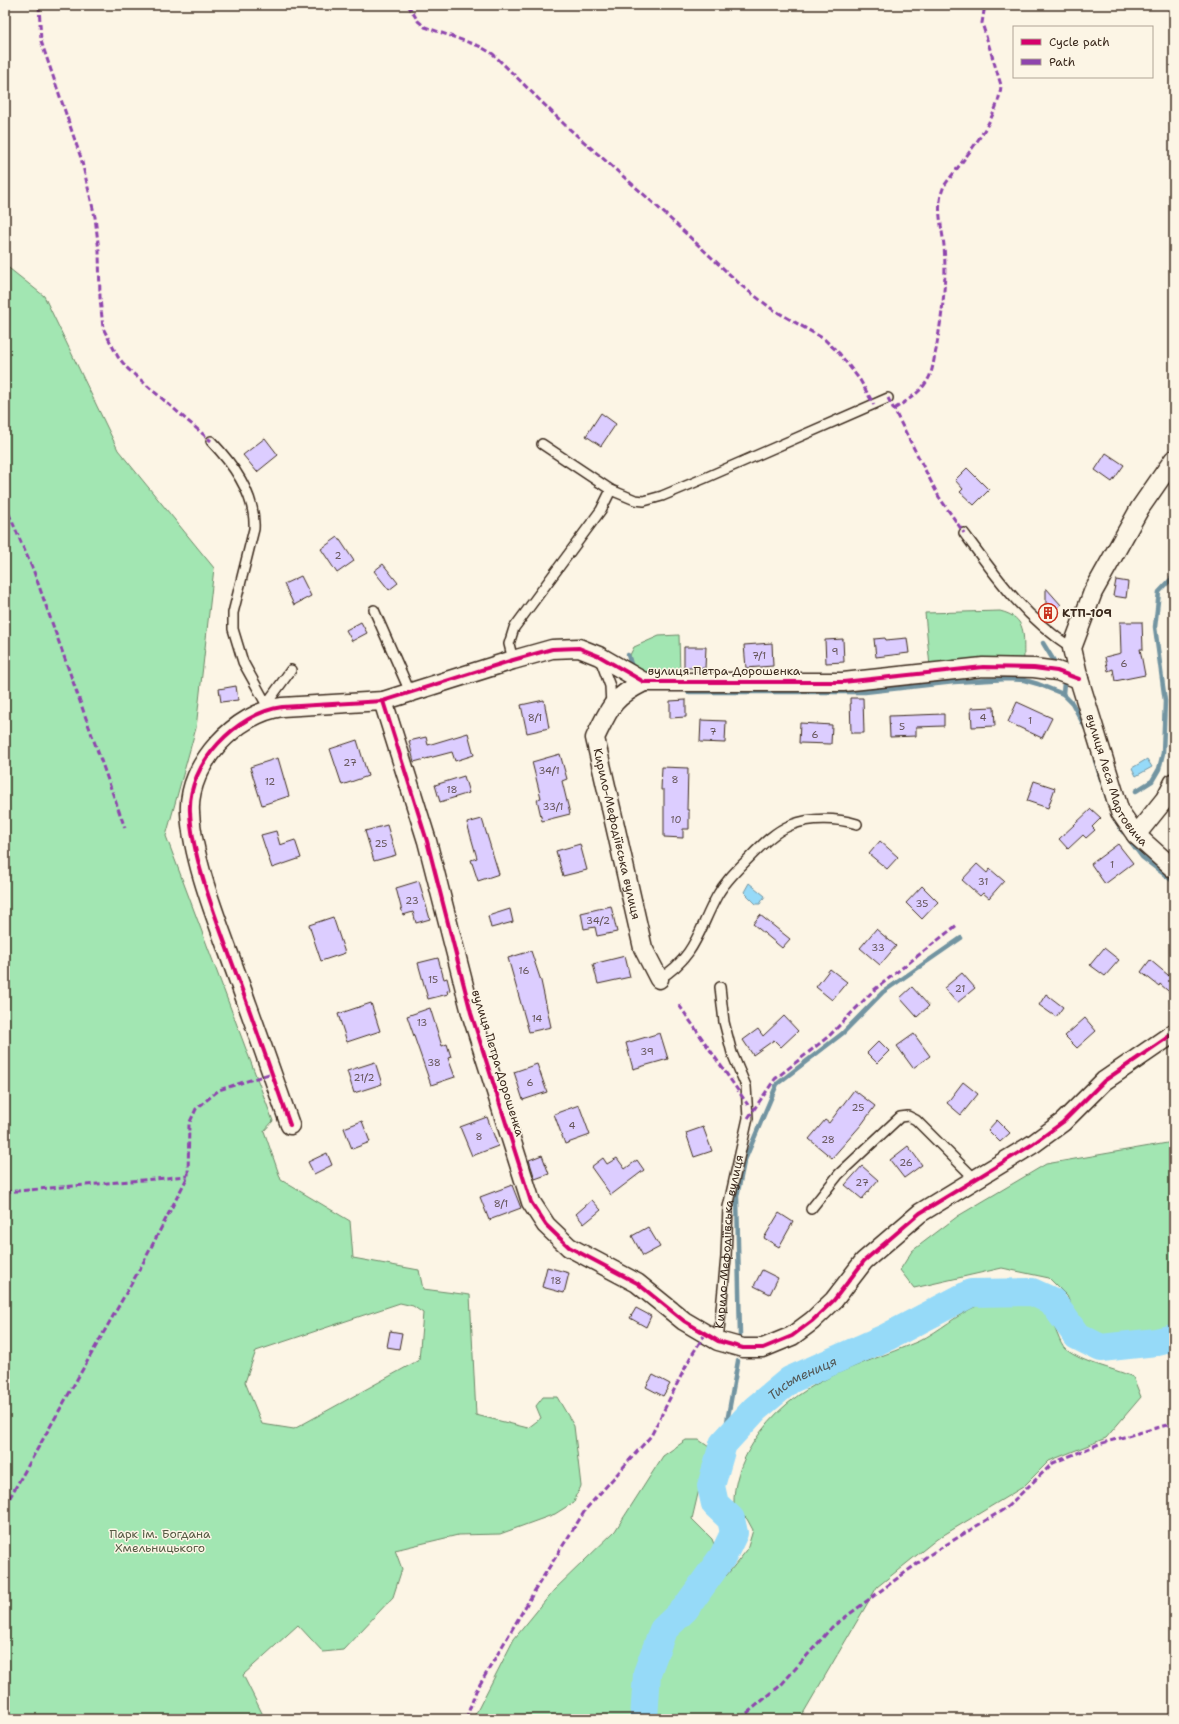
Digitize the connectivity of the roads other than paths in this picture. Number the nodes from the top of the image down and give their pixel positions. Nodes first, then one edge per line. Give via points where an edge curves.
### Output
1 (888, 398) dead end
2 (211, 441) dead end
3 (542, 444) dead end
4 (1174, 459) edge
5 (611, 490) junction
6 (964, 533) dead end
7 (374, 610) dead end
8 (1072, 648) junction
9 (599, 656) junction
10 (513, 660) junction
11 (291, 670) dead end
12 (1079, 678) junction
13 (644, 682) junction
14 (410, 692) junction
15 (383, 701) junction
16 (268, 706) junction
17 (611, 706) junction
18 (1174, 782) edge
19 (857, 824) dead end
20 (1136, 835) junction
21 (1174, 869) edge
22 (659, 979) joint
23 (720, 987) dead end
24 (1174, 1033) edge
25 (290, 1125) dead end
26 (975, 1179) junction
27 (811, 1210) dead end
28 (718, 1341) junction

1 - 5 lane via 662,496 644,501 635,500
2 - 16 lane via 230,462 240,479 254,521 233,613 233,629 243,662
3 - 5 lane
4 - 8 street via 1140,508 1093,592
5 - 10 lane via 601,510 514,628 509,644
6 - 8 lane via 998,580 1036,622
7 - 14 lane
8 - 12 street, вулиця Леся Мартовича
9 - 10 street, вулиця Петра Дорошенка via 579,648 552,649
9 - 13 street, вулиця Петра Дорошенка
9 - 17 lane via 610,686
10 - 14 street, вулиця Петра Дорошенка
11 - 16 lane
12 - 13 street, вулиця Петра Дорошенка via 1057,671 1034,668 983,667 843,682
12 - 20 street, вулиця Леся Мартовича via 1120,812
13 - 17 street, Кирило-Мефодіївська вулиця via 627,691
14 - 15 street, вулиця Петра Дорошенка
15 - 16 street, вулиця Петра Дорошенка
15 - 28 street, вулиця Петра Дорошенка via 427,841 471,1013 531,1202 546,1224 569,1248 637,1283 684,1322
16 - 25 street, вулиця Петра Дорошенка via 236,726 208,756 192,794 190,811 196,848 214,912
17 - 22 street, Кирило-Мефодіївська вулиця via 595,738 643,948
18 - 20 street via 1165,799
19 - 22 lane via 840,819 791,825 765,842 717,895 692,948 683,960 674,970
20 - 21 street, вулиця Леся Мартовича
23 - 28 lane, Кирило-Мефодіївська вулиця via 724,1022 732,1053 746,1086 748,1118 728,1207
24 - 26 street, Кирило-Мефодіївська вулиця via 1104,1081 1051,1131
26 - 27 lane via 916,1120 908,1116 900,1117 839,1174
26 - 28 street, Кирило-Мефодіївська вулиця via 920,1213 880,1245 864,1261 834,1300 792,1336 763,1348 743,1348

